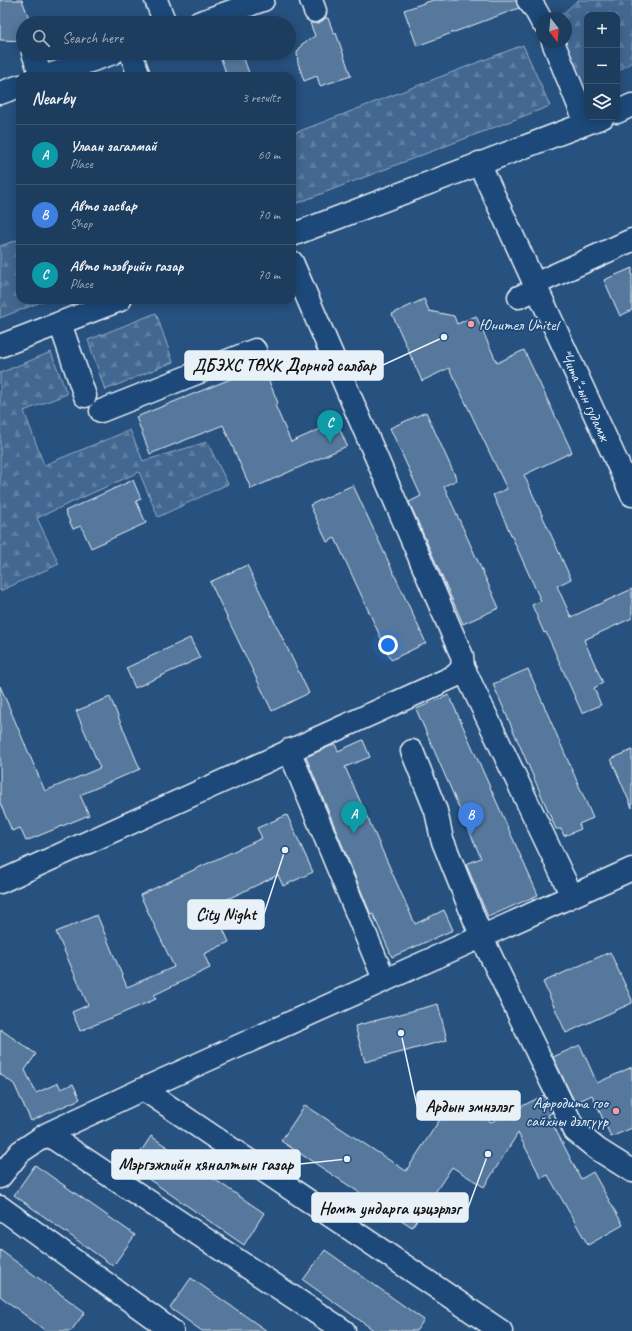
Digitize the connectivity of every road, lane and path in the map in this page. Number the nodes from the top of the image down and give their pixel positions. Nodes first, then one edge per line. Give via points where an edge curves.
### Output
1 (156, 0) edge
2 (263, 0) edge
3 (528, 0) edge
4 (537, 12) edge
5 (162, 16) edge
6 (228, 16) edge
7 (556, 48) edge
8 (35, 60) edge
9 (93, 60) edge
10 (134, 60) edge
11 (40, 72) edge
12 (59, 72) edge
13 (138, 72) edge
14 (16, 87) edge
15 (0, 93) edge
16 (584, 101) edge
17 (632, 105) edge
18 (620, 111) edge
19 (594, 120) edge
20 (479, 163) junction
21 (296, 233) edge
22 (632, 240) edge
23 (296, 271) edge
24 (531, 290) junction
25 (110, 304) edge
26 (60, 323) junction
27 (0, 346) edge
28 (255, 350) dead end
29 (85, 396) dead end
30 (101, 411) dead end
31 (632, 495) edge
32 (463, 667) junction
33 (289, 750) junction
34 (412, 751) dead end
35 (632, 869) edge
36 (0, 882) edge
37 (572, 896) junction
38 (482, 938) junction
39 (384, 980) junction
40 (143, 1089) junction
41 (47, 1134) junction
42 (632, 1171) edge
43 (0, 1177) edge
44 (0, 1207) edge
45 (172, 1331) edge
46 (344, 1331) edge
47 (501, 1331) edge

1 - 5 main road
2 - 6 main road
3 - 4 main road
7 - 16 main road
8 - 11 main road
9 - 12 main road
10 - 13 main road
14 - 15 main road
17 - 18 main road
19 - 20 main road
20 - 21 main road
20 - 24 main road, "Чита"-ын гудамж
22 - 24 main road
23 - 32 main road via 462,656
24 - 31 main road, "Чита"-ын гудамж
25 - 26 main road
26 - 27 main road
26 - 29 main road
28 - 30 main road
32 - 33 main road via 455,676
32 - 37 main road
33 - 36 main road
33 - 39 main road
34 - 38 main road via 436,811 442,839
35 - 37 main road
37 - 38 main road
38 - 39 main road
38 - 42 main road via 575,1131 597,1149
39 - 40 main road
40 - 41 main road
40 - 47 main road
41 - 43 main road via 20,1152
41 - 46 main road
44 - 45 main road

